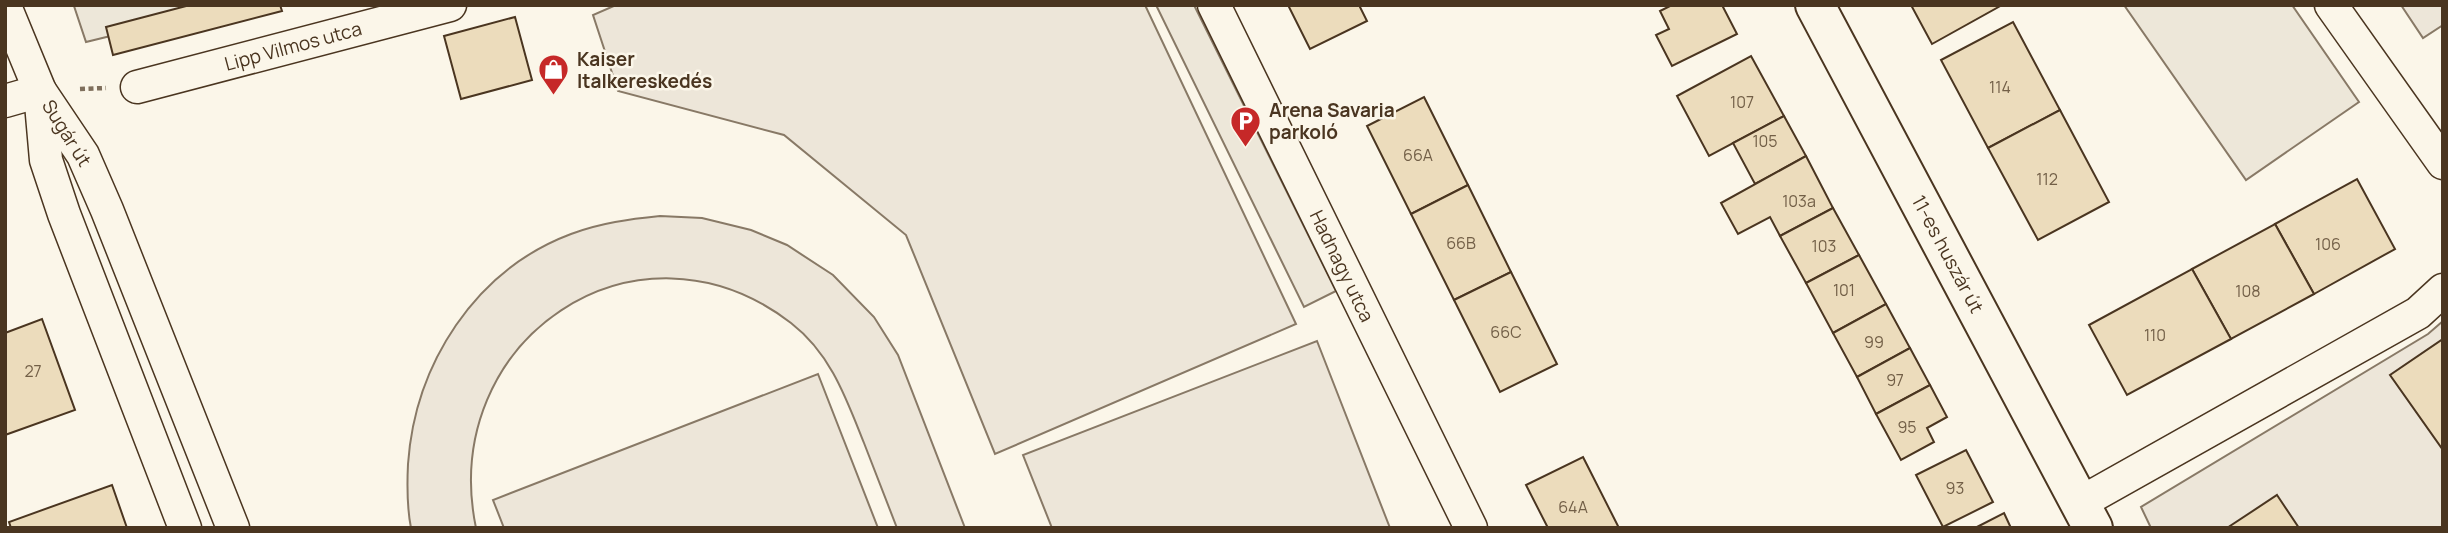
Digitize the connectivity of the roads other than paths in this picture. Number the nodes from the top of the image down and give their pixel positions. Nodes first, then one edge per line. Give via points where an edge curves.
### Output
1 (450, 5) edge
2 (1214, 5) edge
3 (1815, 5) edge
4 (2331, 5) edge
5 (5, 6) edge
6 (137, 88) road end
7 (40, 91) junction
8 (5, 101) edge
9 (2443, 163) edge
10 (2443, 290) edge
11 (2087, 515) edge
12 (185, 528) edge
13 (233, 528) edge
14 (1471, 528) edge

1 - 6 street, Lipp Vilmos utca
2 - 14 street, Hadnagy utca
3 - 11 main road, 11-es huszár út
4 - 9 street
5 - 7 street
7 - 8 street
7 - 12 street, Sugár út via 46,160
7 - 13 street, Sugár út via 83,155
10 - 11 street, 11-es huszár út via 2418,313

